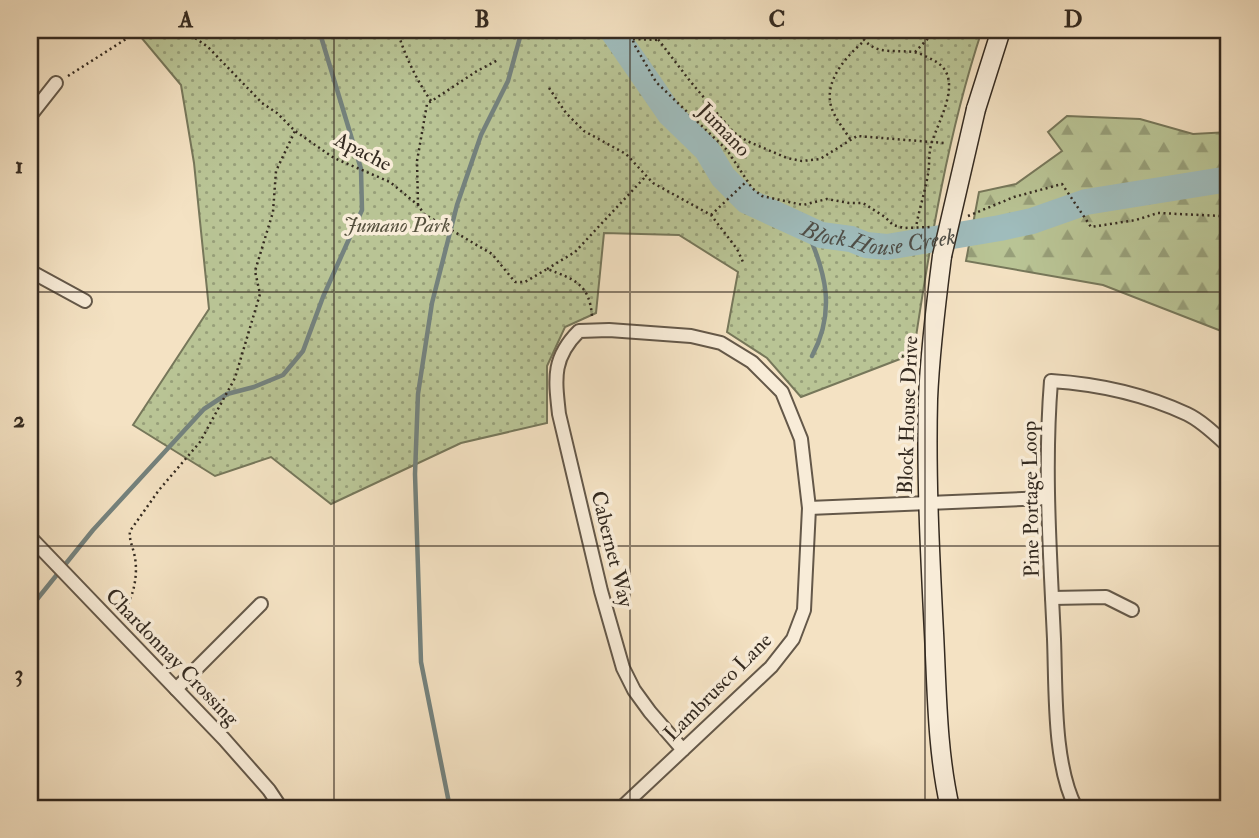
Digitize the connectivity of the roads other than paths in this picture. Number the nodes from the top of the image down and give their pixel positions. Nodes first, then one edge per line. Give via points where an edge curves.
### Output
1 (1001, 30) edge
2 (56, 83) road end
3 (30, 116) edge
4 (30, 271) edge
5 (85, 301) dead end
6 (570, 340) joint
7 (1229, 447) edge
8 (1047, 498) junction
9 (927, 503) junction
10 (809, 508) junction
11 (30, 537) edge
12 (1052, 598) junction
13 (261, 604) dead end
14 (1132, 610) dead end
15 (176, 689) junction
16 (683, 750) junction
17 (281, 808) edge
18 (621, 808) edge
19 (950, 808) edge
20 (1076, 808) edge

1 - 9 street, Block House Drive, bridge via 976,109 942,256 928,398
2 - 3 street
4 - 5 street
6 - 10 street, Lambrusco Lane via 579,331 593,330 691,337 722,343 752,362 782,392 801,439
6 - 16 street, Cabernet Way via 562,349 557,370 559,414 601,591 634,690
7 - 8 street, Pine Portage Loop via 1189,415 1142,397 1051,381
8 - 9 street
8 - 12 street, Pine Portage Loop
9 - 10 street
9 - 19 street, Block House Drive via 938,720
10 - 16 street, Lambrusco Lane via 804,610 793,639 771,667
11 - 15 street, Chardonnay Crossing
12 - 14 street via 1106,597
12 - 20 street, Pine Portage Loop via 1058,724 1067,791
13 - 15 street
15 - 17 street, Chardonnay Crossing
16 - 18 street, Lambrusco Lane

